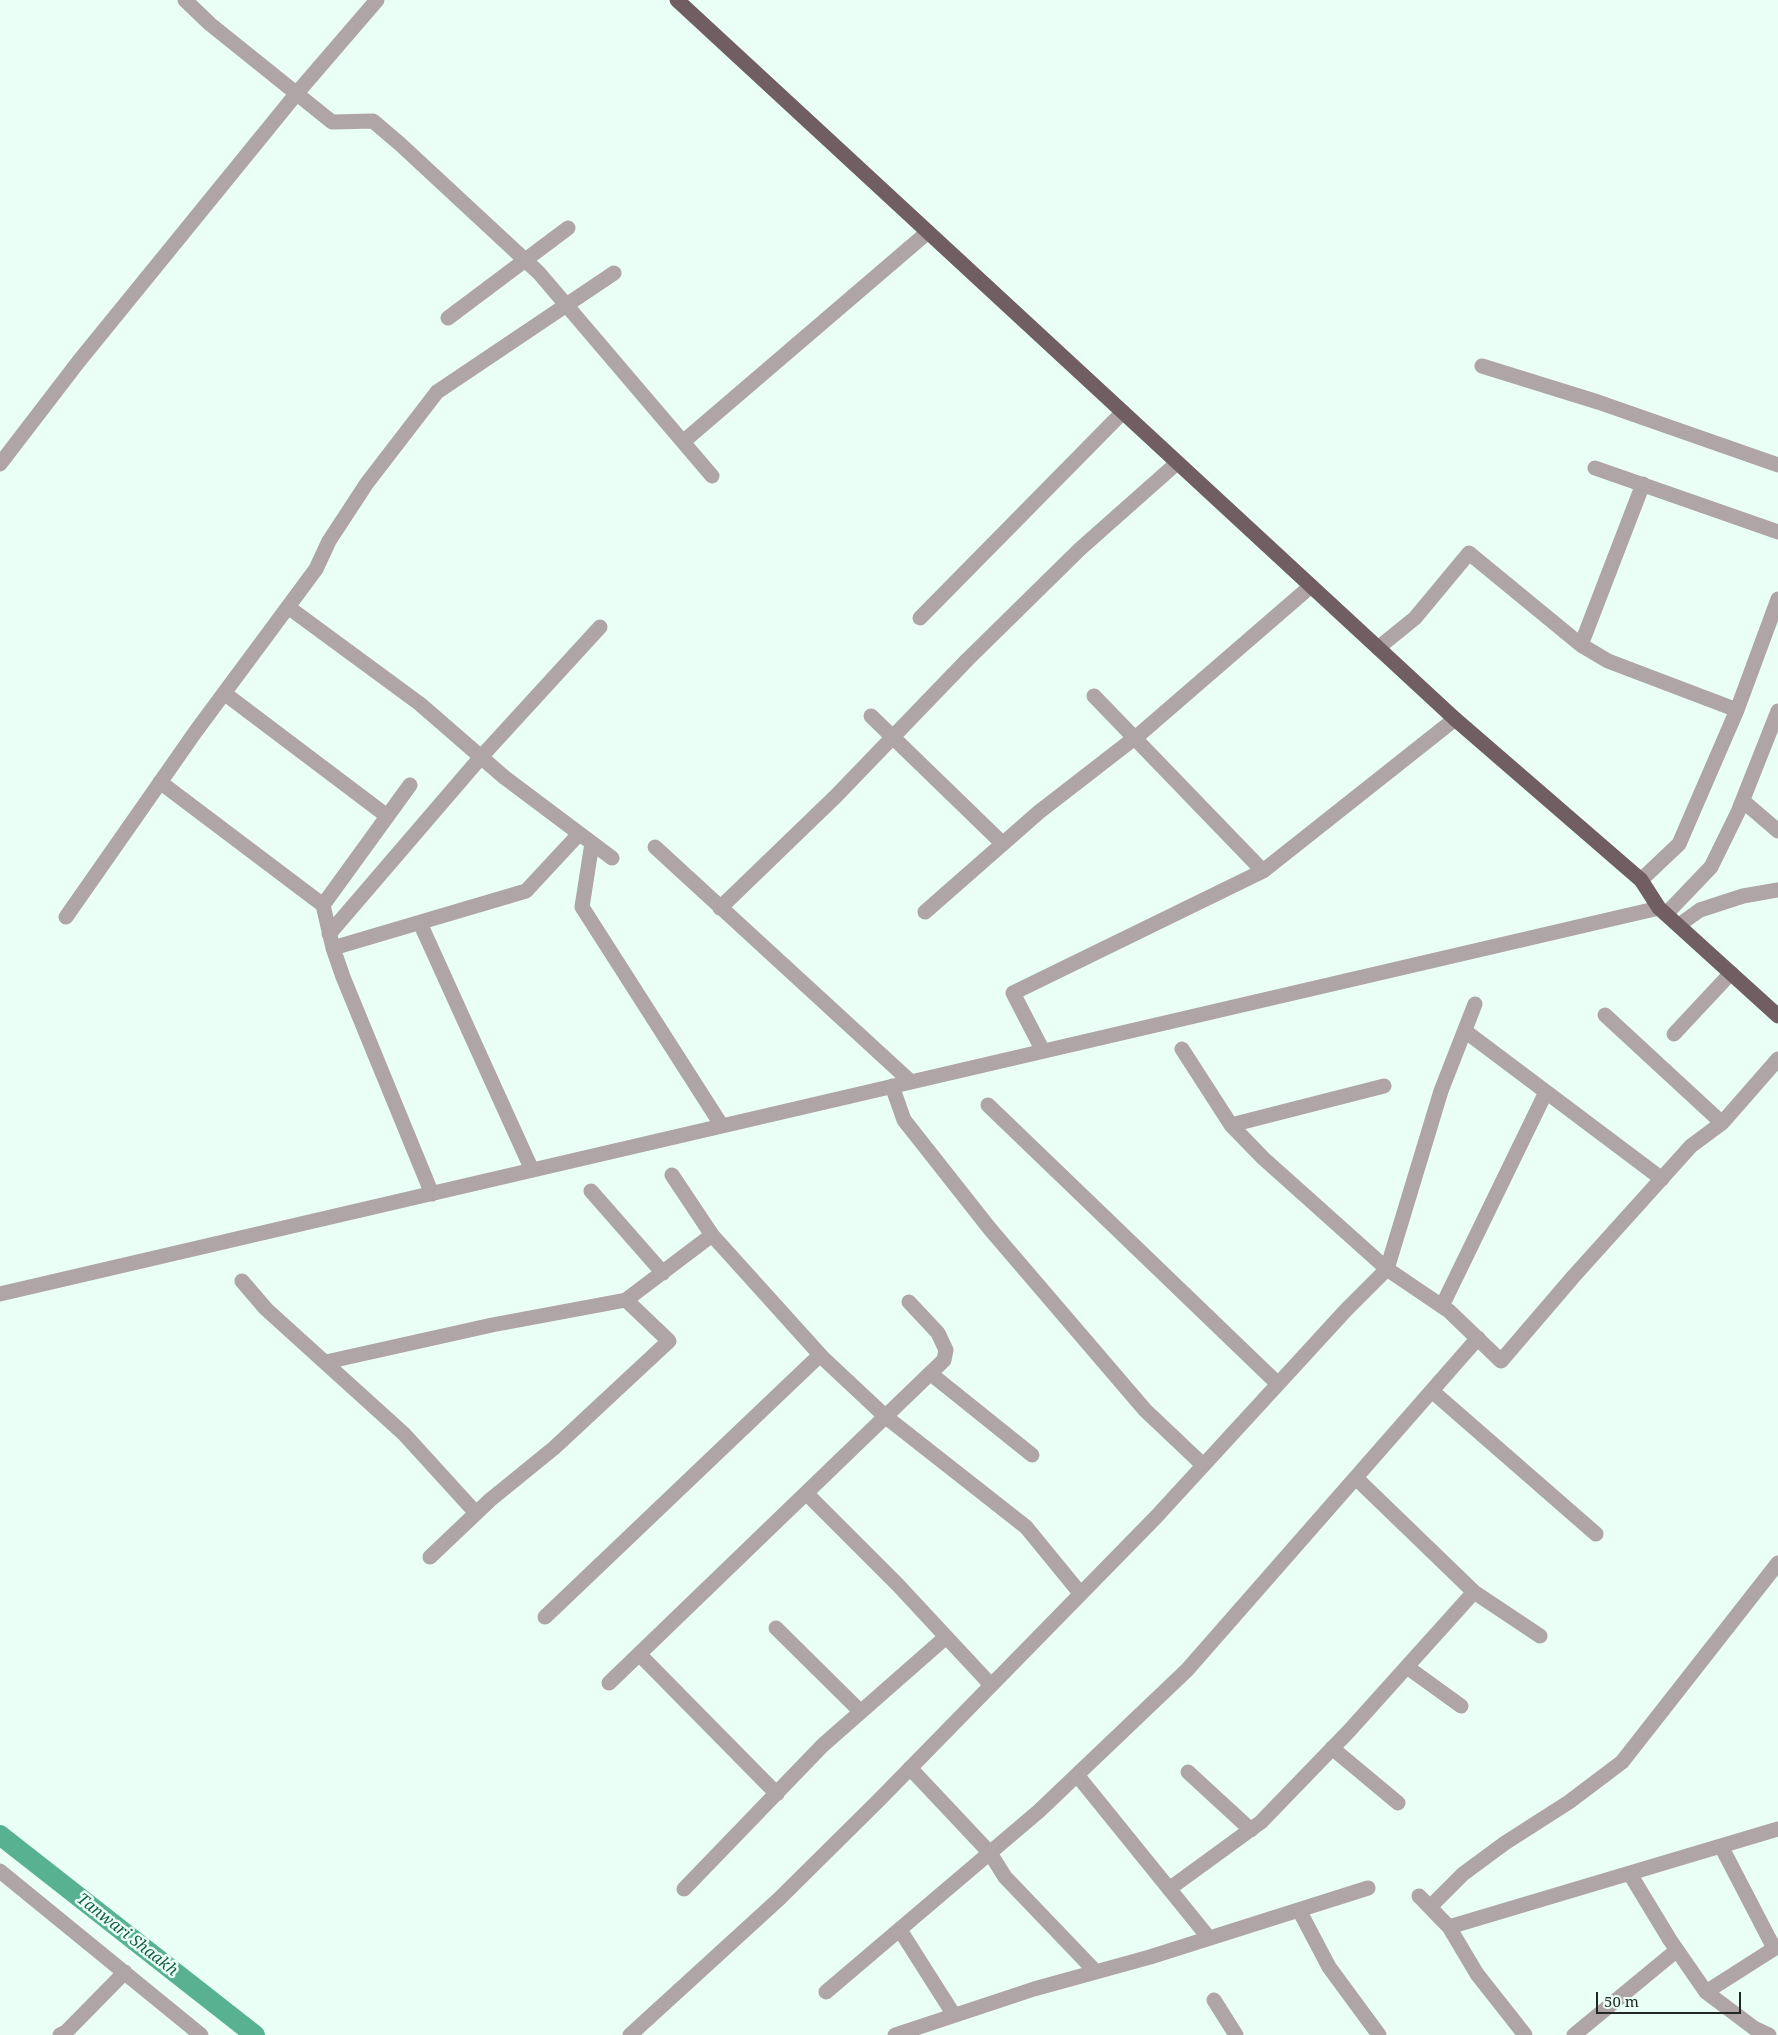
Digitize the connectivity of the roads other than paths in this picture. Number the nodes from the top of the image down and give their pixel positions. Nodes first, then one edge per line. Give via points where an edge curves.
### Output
1 (185, 0) edge
2 (377, 0) edge
3 (677, 0) edge
4 (297, 93) junction
5 (568, 228) dead end
6 (928, 232) junction
7 (525, 261) junction
8 (614, 273) dead end
9 (566, 305) junction
10 (448, 318) dead end
11 (1482, 366) dead end
12 (1123, 412) junction
13 (684, 441) junction
14 (1177, 463) junction
15 (0, 464) edge
16 (1778, 466) edge
17 (1596, 468) dead end
18 (712, 476) dead end
19 (1643, 484) junction
20 (1778, 532) edge
21 (1311, 586) junction
22 (1778, 599) edge
23 (288, 608) junction
24 (920, 618) dead end
25 (600, 627) dead end
26 (1582, 645) junction
27 (1378, 648) junction
28 (224, 693) junction
29 (1094, 696) dead end
30 (1737, 710) junction
31 (1778, 712) edge
32 (871, 716) dead end
33 (1455, 719) junction
34 (894, 736) junction
35 (1135, 738) junction
36 (481, 757) junction
37 (160, 782) junction
38 (410, 785) dead end
39 (1743, 801) junction
40 (388, 816) junction
41 (1778, 831) edge
42 (579, 834) junction
43 (592, 843) junction
44 (1002, 843) junction
45 (654, 847) dead end
46 (612, 858) dead end
47 (1263, 871) junction
48 (1641, 880) junction
49 (1778, 890) edge
50 (323, 905) junction
51 (720, 908) junction
52 (1662, 911) junction
53 (925, 912) dead end
54 (66, 917) dead end
55 (420, 923) junction
56 (1678, 926) junction
57 (331, 941) junction
58 (1731, 973) junction
59 (1475, 1004) dead end
60 (1605, 1015) dead end
61 (1778, 1016) edge
62 (1465, 1031) junction
63 (1674, 1034) dead end
64 (1182, 1049) dead end
65 (1042, 1051) junction
66 (1778, 1059) edge
67 (911, 1082) junction
68 (892, 1086) junction
69 (1384, 1086) dead end
70 (1546, 1092) junction
71 (988, 1105) dead end
72 (1722, 1123) junction
73 (1231, 1125) junction
74 (722, 1126) junction
75 (532, 1170) junction
76 (672, 1175) dead end
77 (1662, 1179) junction
78 (591, 1191) dead end
79 (432, 1194) junction
80 (712, 1235) junction
81 (1387, 1270) junction
82 (663, 1272) junction
83 (242, 1281) dead end
84 (0, 1294) edge
85 (626, 1300) junction
86 (909, 1302) dead end
87 (1442, 1306) junction
88 (1478, 1338) junction
89 (820, 1355) junction
90 (326, 1362) junction
91 (931, 1374) junction
92 (1278, 1384) junction
93 (1432, 1391) junction
94 (886, 1417) junction
95 (1032, 1455) dead end
96 (1203, 1466) junction
97 (1356, 1478) junction
98 (806, 1493) junction
99 (476, 1513) junction
100 (1596, 1534) dead end
101 (430, 1557) dead end
102 (1778, 1563) edge
103 (1474, 1592) junction
104 (1080, 1594) junction
105 (545, 1617) dead end
106 (776, 1628) dead end
107 (1540, 1636) dead end
108 (946, 1637) junction
109 (639, 1654) junction
110 (1407, 1667) junction
111 (609, 1683) dead end
112 (991, 1685) junction
113 (1461, 1706) dead end
114 (860, 1712) junction
115 (1332, 1748) junction
116 (910, 1768) junction
117 (1188, 1772) dead end
118 (1077, 1776) junction
119 (777, 1794) junction
120 (1398, 1803) dead end
121 (1778, 1829) edge
122 (1251, 1830) junction
123 (1721, 1846) junction
124 (990, 1853) junction
125 (0, 1872) edge
126 (1630, 1874) junction
127 (1368, 1888) dead end
128 (684, 1889) dead end
129 (1169, 1889) junction
130 (1299, 1910) junction
131 (1449, 1927) junction
132 (900, 1930) junction
133 (1209, 1938) junction
134 (1776, 1947) edge
135 (1677, 1950) junction
136 (125, 1972) junction
137 (1096, 1972) junction
138 (826, 1992) dead end
139 (1706, 1992) junction
140 (1214, 2000) dead end
141 (954, 2014) junction
142 (64, 2034) edge
143 (201, 2035) edge
144 (630, 2035) edge
145 (894, 2035) edge
146 (1236, 2035) edge
147 (1379, 2035) edge
148 (1525, 2035) edge
149 (1574, 2035) edge
150 (1769, 2035) edge

1 - 4 street
2 - 4 street
3 - 6 main road
4 - 7 street via 332,122 373,121
4 - 15 street via 79,361
5 - 7 street
6 - 12 main road
6 - 13 street
7 - 9 street
7 - 10 street
8 - 9 street
9 - 13 street
9 - 23 street via 437,392 367,483 329,541 316,569
11 - 16 street via 1598,402
12 - 14 main road
12 - 24 street
13 - 18 street
14 - 21 main road
14 - 34 street via 1080,549
17 - 19 street
19 - 20 street
19 - 26 street
21 - 27 main road
21 - 35 street
22 - 30 street
23 - 28 street
23 - 36 street via 420,704
25 - 36 street via 548,680
26 - 27 street via 1469,553 1415,618
26 - 30 street via 1608,662
27 - 33 main road
28 - 37 street
28 - 40 street
29 - 35 street
30 - 48 street via 1679,844
31 - 39 street
32 - 34 street
33 - 47 street
33 - 48 main road
34 - 44 street
34 - 51 street
35 - 44 street
35 - 47 street
36 - 42 street
36 - 57 street
37 - 50 street
37 - 54 street
38 - 40 street
39 - 41 street
39 - 52 street via 1711,867
40 - 50 street
42 - 43 street
42 - 55 street via 526,891
43 - 46 street
43 - 74 street via 582,906
44 - 53 street
45 - 51 street
47 - 65 street via 1013,993
48 - 52 main road
49 - 56 street via 1743,896 1700,910
50 - 57 street
51 - 67 street
52 - 56 main road
52 - 65 street
55 - 57 street
55 - 75 street
56 - 58 main road
57 - 79 street
58 - 61 main road
58 - 63 street
59 - 62 street
60 - 72 street
62 - 70 street
62 - 81 street via 1441,1091
64 - 73 street
65 - 67 street
66 - 72 street
67 - 68 street
68 - 74 street
68 - 96 street via 904,1120 990,1229 1145,1410
69 - 73 street
70 - 77 street
70 - 87 street
71 - 92 street
72 - 77 street via 1691,1146
73 - 81 street
74 - 75 street
75 - 79 street
76 - 80 street
77 - 88 street via 1501,1360
78 - 82 street
79 - 84 street
80 - 82 street
80 - 89 street
81 - 87 street
81 - 92 street
82 - 85 street
83 - 90 street via 266,1308
85 - 90 street via 492,1325
85 - 99 street via 669,1341 554,1448
86 - 91 street via 938,1333 946,1350 944,1360
87 - 88 street
88 - 93 street
89 - 94 street
89 - 105 street
90 - 99 street via 404,1434
91 - 94 street
91 - 95 street
92 - 96 street
93 - 97 street
93 - 100 street
94 - 98 street
94 - 104 street via 1026,1527
96 - 104 street
97 - 103 street
97 - 118 street via 1187,1670
98 - 108 street
98 - 109 street
99 - 101 street
102 - 131 street via 1622,1762 1425,1901
103 - 107 street
103 - 110 street
104 - 112 street
106 - 114 street
108 - 112 street
108 - 114 street
109 - 111 street
109 - 119 street
110 - 113 street
110 - 115 street
112 - 116 street
114 - 119 street via 823,1745
115 - 120 street
115 - 122 street
116 - 124 street
116 - 144 street via 779,1899
117 - 122 street
118 - 124 street
118 - 129 street
119 - 128 street
121 - 123 street
122 - 129 street
123 - 126 street
123 - 134 street
124 - 132 street
124 - 137 street via 1005,1877
125 - 136 street
126 - 131 street
126 - 135 street
127 - 130 street
129 - 133 street
130 - 133 street
130 - 147 street via 1329,1967
131 - 148 street via 1477,1974
132 - 138 street
132 - 141 street
133 - 137 street
134 - 139 street
135 - 139 street
135 - 149 street
136 - 142 street
136 - 143 street
137 - 141 street
139 - 150 street via 1754,2028
140 - 146 street
141 - 145 street

